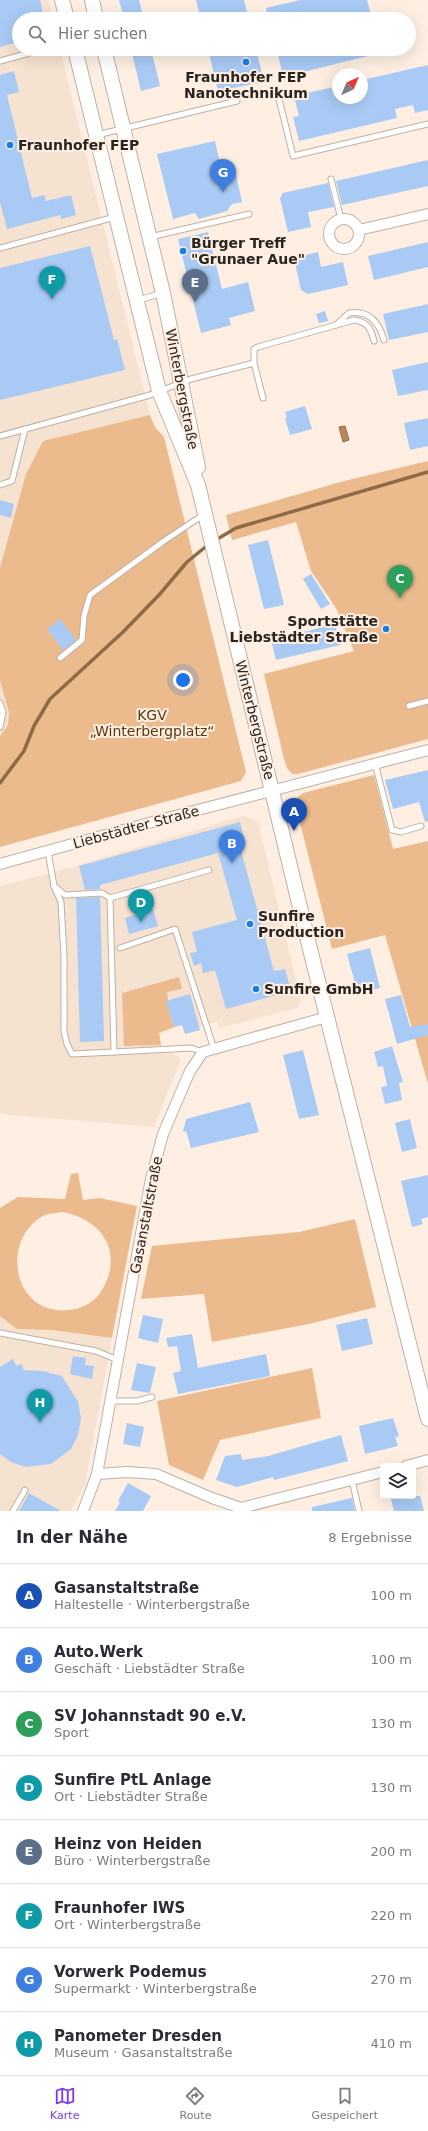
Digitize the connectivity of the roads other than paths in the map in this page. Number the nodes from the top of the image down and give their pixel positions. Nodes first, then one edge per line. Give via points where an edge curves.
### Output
1 (62, 0) edge
2 (92, 0) edge
3 (65, 12) edge
4 (95, 12) edge
5 (18, 56) edge
6 (77, 56) edge
7 (106, 56) edge
8 (0, 61) edge
9 (277, 91) dead end
10 (237, 101) dead end
11 (428, 124) edge
12 (123, 128) junction
13 (96, 135) junction
14 (332, 179) dead end
15 (249, 214) dead end
16 (428, 214) edge
17 (116, 217) junction
18 (341, 219) junction
19 (358, 230) junction
20 (150, 238) junction
21 (0, 248) edge
22 (163, 293) junction
23 (137, 300) junction
24 (335, 325) junction
25 (384, 340) dead end
26 (374, 341) dead end
27 (254, 364) junction
28 (180, 383) junction
29 (159, 391) junction
30 (263, 398) dead end
31 (26, 430) junction
32 (0, 436) edge
33 (0, 485) edge
34 (198, 485) junction
35 (205, 514) junction
36 (60, 658) dead end
37 (428, 701) edge
38 (0, 703) edge
39 (409, 706) dead end
40 (0, 727) edge
41 (428, 750) edge
42 (375, 764) junction
43 (272, 791) junction
44 (422, 826) dead end
45 (48, 850) junction
46 (0, 864) edge
47 (209, 870) dead end
48 (54, 886) junction
49 (110, 898) junction
50 (120, 948) dead end
51 (327, 1017) junction
52 (214, 1049) junction
53 (114, 1052) junction
54 (203, 1052) junction
55 (0, 1333) edge
56 (118, 1360) junction
57 (152, 1397) dead end
58 (110, 1401) junction
59 (428, 1419) edge
60 (428, 1460) edge
61 (416, 1463) edge
62 (380, 1473) edge
63 (97, 1474) junction
64 (352, 1480) junction
65 (25, 1490) dead end
66 (242, 1509) edge
67 (13, 1511) edge
68 (83, 1511) edge
69 (359, 1511) edge

1 - 3 main road
2 - 4 main road
5 - 8 lane
6 - 13 main road, Winterbergstraße
7 - 12 main road, Winterbergstraße
9 - 11 lane via 293,156
10 - 12 lane
12 - 13 lane
12 - 20 main road, Winterbergstraße
13 - 17 main road, Winterbergstraße
14 - 18 lane
15 - 20 lane
16 - 19 street
17 - 21 lane
17 - 23 main road, Winterbergstraße
18 - 19 street via 354,222
18 - 19 street via 333,224 329,232 331,241 338,248 347,249 355,244 359,235
20 - 22 main road, Winterbergstraße
22 - 23 lane
22 - 28 main road, Winterbergstraße
23 - 29 main road, Winterbergstraße
24 - 25 lane via 349,313 364,313 377,323
24 - 26 lane via 354,320 362,321 368,325
24 - 27 lane via 258,347 254,349
27 - 28 lane
27 - 30 lane
28 - 29 lane
28 - 34 main road, Winterbergstraße via 198,465
29 - 31 lane
29 - 34 main road, Winterbergstraße
31 - 32 lane
31 - 33 lane via 12,481
34 - 35 main road, Winterbergstraße
35 - 36 lane via 90,595 84,616 82,640
35 - 43 main road, Winterbergstraße
37 - 39 lane
38 - 40 lane via 3,712
41 - 42 street, Liebstädter Straße
42 - 43 street, Liebstädter Straße
42 - 44 lane via 392,830 401,832
43 - 45 street, Liebstädter Straße
43 - 51 main road, Winterbergstraße
45 - 46 street, Liebstädter Straße
45 - 48 lane
47 - 49 lane
48 - 49 lane via 65,895 102,893
48 - 53 lane via 61,902 64,1031 67,1044 72,1054
49 - 53 lane
50 - 52 lane via 175,929
51 - 52 street
51 - 59 main road, Winterbergstraße
52 - 54 street
53 - 54 lane via 191,1048
54 - 56 street, Gasanstaltstraße via 190,1071 162,1134 151,1179
55 - 56 lane via 96,1351
56 - 58 street, Gasanstaltstraße
57 - 58 lane
58 - 63 street, Gasanstaltstraße
60 - 61 street
62 - 64 street
63 - 66 street via 156,1474
63 - 68 street, Gasanstaltstraße
64 - 66 street
64 - 69 lane
65 - 67 lane

